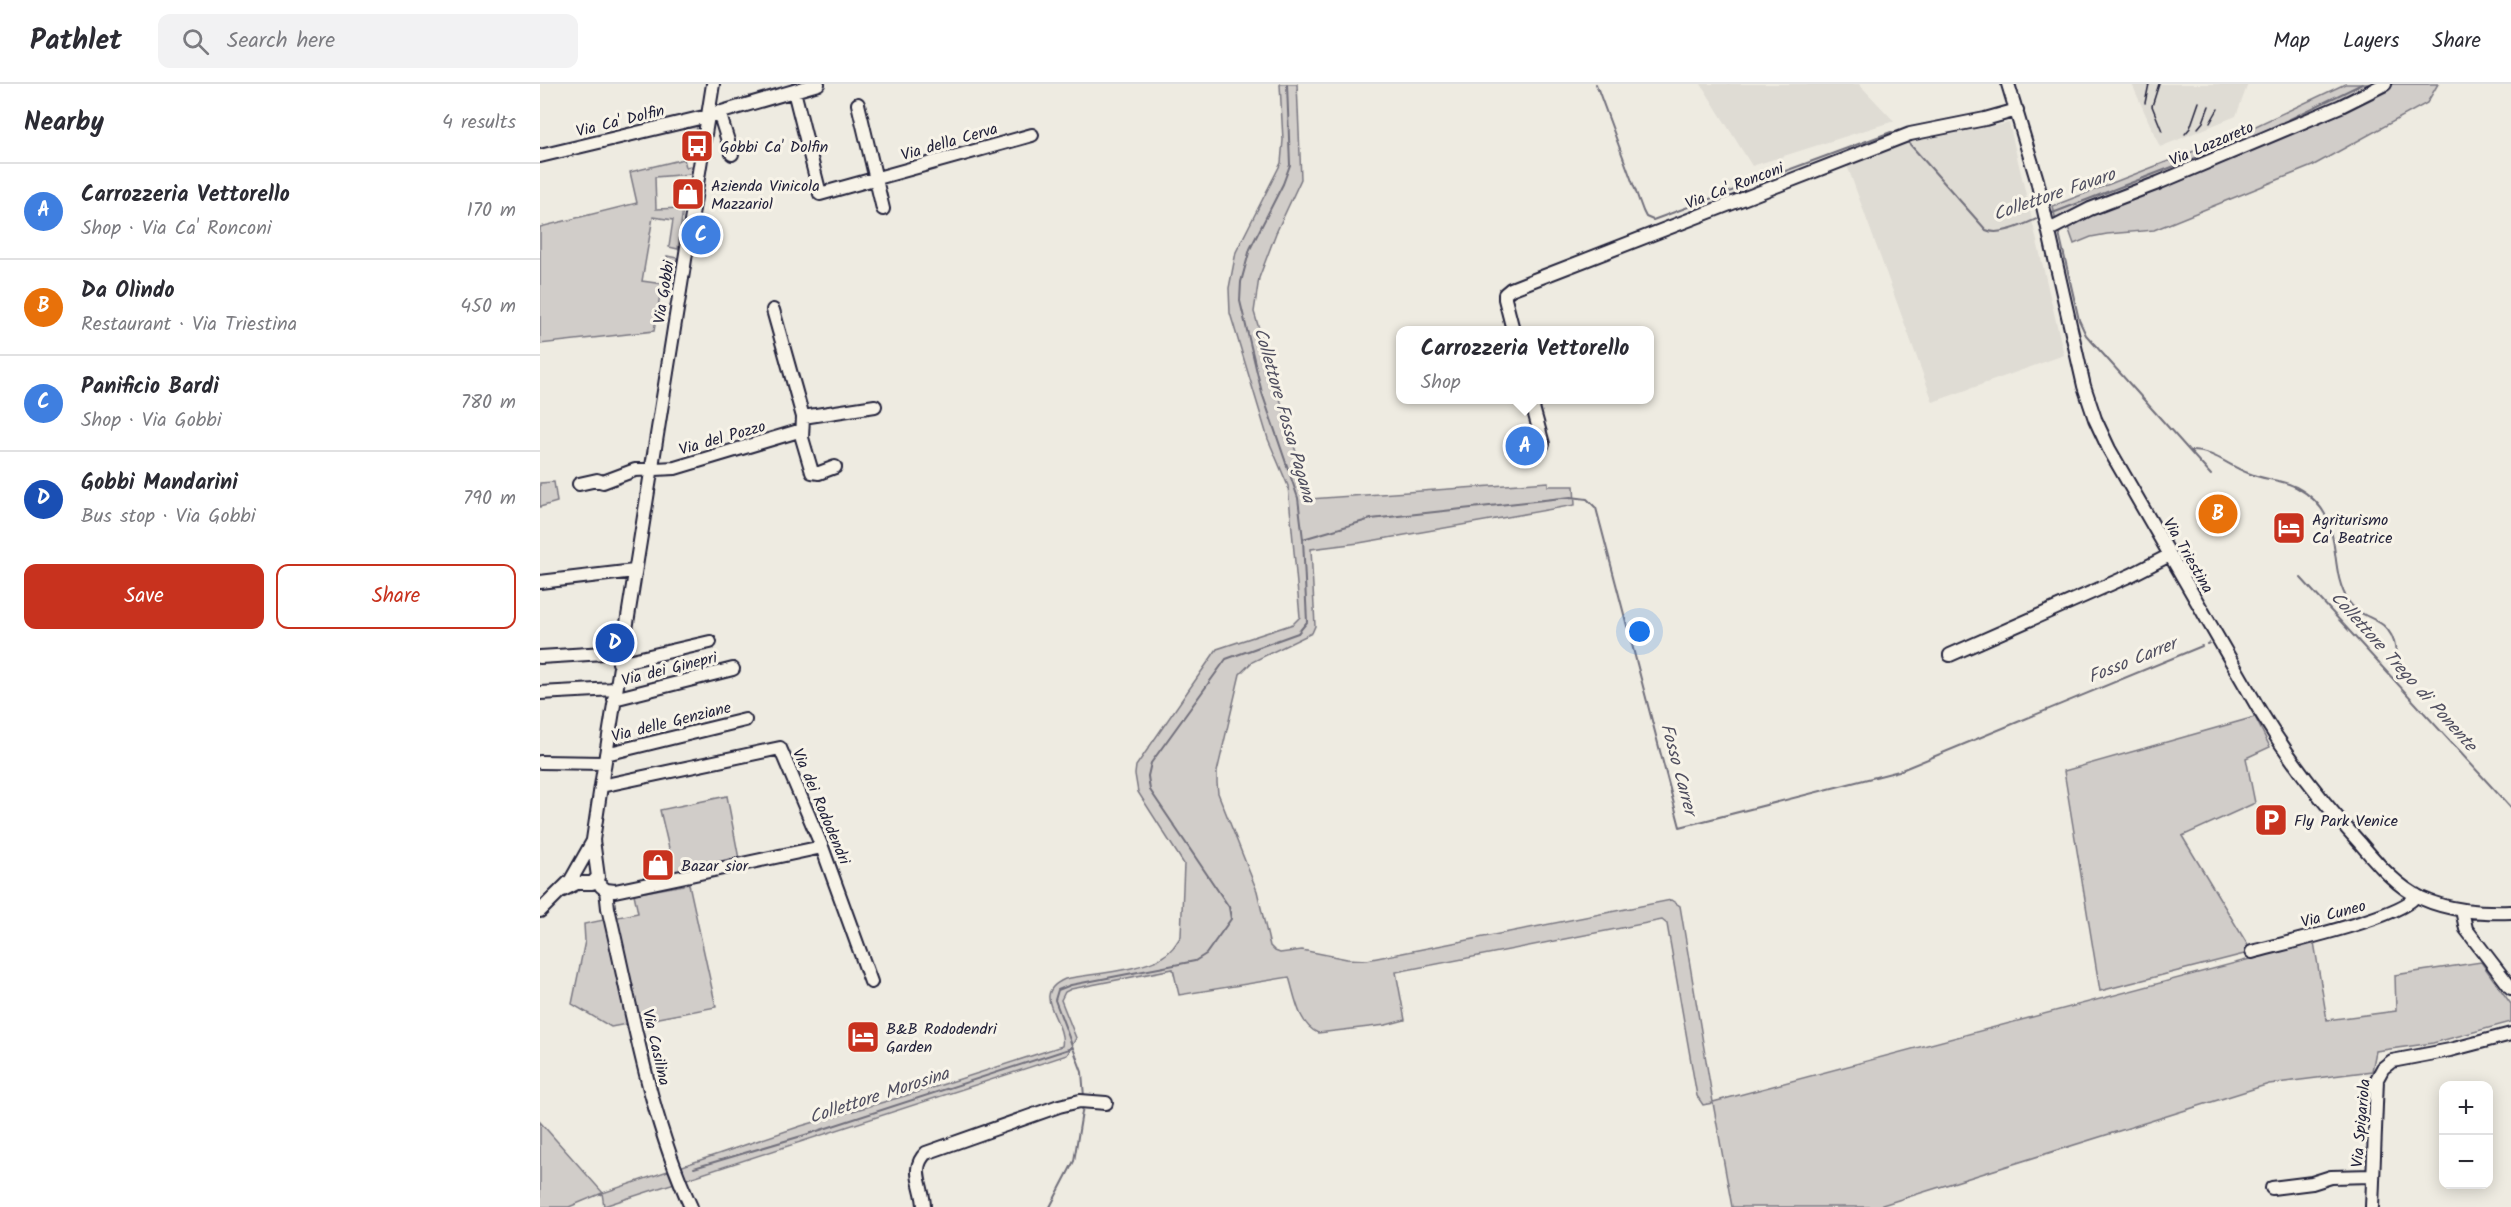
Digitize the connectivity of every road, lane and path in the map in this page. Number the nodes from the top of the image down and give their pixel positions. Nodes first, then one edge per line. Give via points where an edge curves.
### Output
1 (713, 84) edge
2 (818, 84) edge
3 (2008, 84) edge
4 (2385, 84) edge
5 (794, 91) junction
6 (858, 104) dead end
7 (2017, 110) junction
8 (714, 114) junction
9 (1032, 135) dead end
10 (732, 154) dead end
11 (540, 156) edge
12 (876, 179) junction
13 (883, 209) dead end
14 (2048, 228) junction
15 (773, 310) dead end
16 (1512, 326) edge
17 (1532, 404) edge
18 (875, 406) dead end
19 (803, 417) junction
20 (802, 430) junction
21 (1543, 444) dead end
22 (835, 467) dead end
23 (650, 470) junction
24 (579, 484) dead end
25 (2170, 555) junction
26 (634, 571) junction
27 (540, 582) edge
28 (710, 642) dead end
29 (1950, 655) dead end
30 (540, 657) edge
31 (620, 657) junction
32 (733, 669) dead end
33 (540, 693) edge
34 (615, 694) junction
35 (745, 720) dead end
36 (605, 758) junction
37 (540, 762) edge
38 (601, 786) junction
39 (593, 840) junction
40 (822, 847) junction
41 (580, 866) junction
42 (597, 874) junction
43 (583, 882) junction
44 (563, 890) junction
45 (606, 890) junction
46 (2416, 895) junction
47 (2462, 910) junction
48 (540, 911) edge
49 (2511, 912) edge
50 (2252, 952) dead end
51 (871, 982) dead end
52 (2511, 988) edge
53 (2511, 1034) edge
54 (1106, 1103) dead end
55 (2372, 1176) junction
56 (2272, 1188) dead end
57 (691, 1207) edge
58 (924, 1207) edge
59 (2372, 1207) edge

1 - 8 street, Via Gobbi
2 - 5 street, Via Ca' Dolfin
3 - 7 street, Via Triestina
4 - 14 street, Via Lazzareto
5 - 8 street, Via Ca' Dolfin
5 - 12 street, Via della Cerva via 820,194
6 - 12 street
7 - 14 street, Via Triestina
7 - 16 street, Via Ca' Ronconi via 1905,136 1511,289 1504,294
8 - 10 street
8 - 11 street, Via Ca' Dolfin
8 - 23 street, Via Gobbi
9 - 12 street, Via della Cerva
12 - 13 street
14 - 25 street, Via Triestina via 2095,419
15 - 19 street
17 - 21 street
18 - 19 street
19 - 20 street
20 - 22 street via 812,472
20 - 23 street, Via del Pozzo via 675,468
23 - 24 street
23 - 26 street, Via Gobbi
25 - 29 street
25 - 46 street, Via Triestina via 2298,769 2376,862
26 - 27 street
26 - 31 street, Via Gobbi
28 - 31 street
30 - 31 street
31 - 34 street, Via Gobbi
32 - 34 street, Via dei Ginepri
33 - 34 street, Via dei Ginepri
34 - 36 street, Via Gobbi
35 - 36 street, Via delle Genziane
36 - 37 street
36 - 38 street, Via Gobbi
38 - 39 street, Via Gobbi
38 - 40 street, Via dei Rododendri via 780,748
39 - 41 street, Via Gobbi
39 - 42 street, Via Gobbi
40 - 45 street
40 - 51 street, Via dei Rododendri
41 - 42 street via 588,862
41 - 43 street via 578,876
41 - 44 street, Via Gobbi
42 - 43 street, Via Gobbi via 587,884
42 - 45 street
43 - 44 street, Via Gobbi
44 - 48 street, Via Gobbi
45 - 57 street, Via Casilina via 654,1104 673,1166
46 - 47 street, Via Triestina
46 - 50 street, Via Cuneo via 2411,902 2383,917
47 - 49 street, Via Triestina
47 - 52 street via 2466,929
53 - 55 street, Via Spigariola via 2386,1064 2377,1079
54 - 58 street via 1084,1101 1050,1108 926,1152 919,1160 917,1172
55 - 56 street via 2331,1177
55 - 59 street, Via Spigariola

